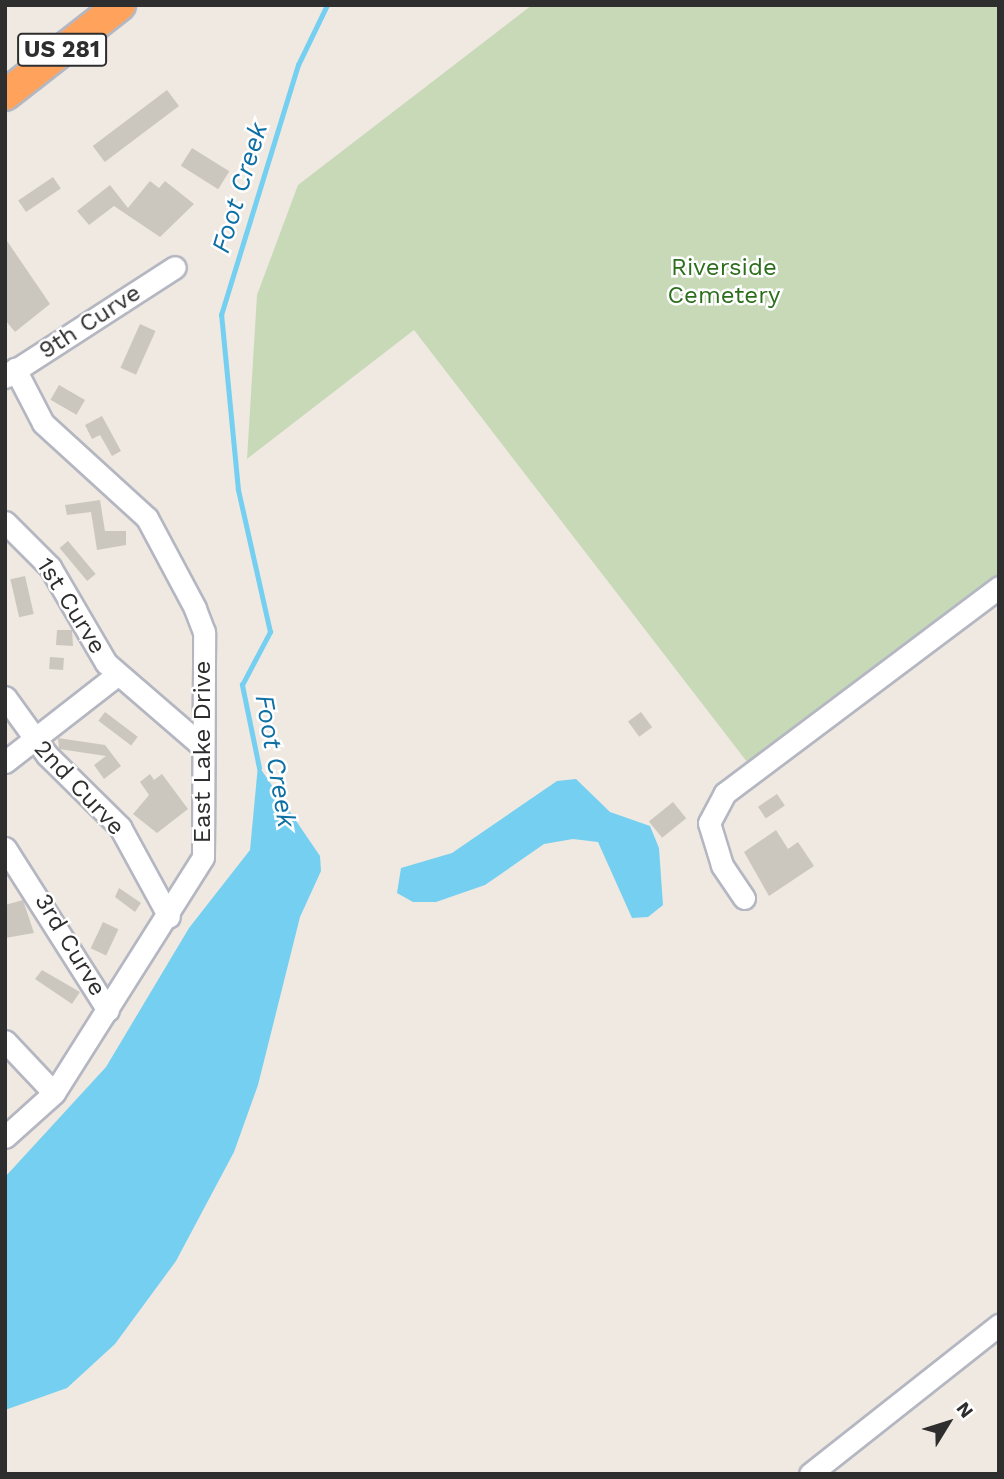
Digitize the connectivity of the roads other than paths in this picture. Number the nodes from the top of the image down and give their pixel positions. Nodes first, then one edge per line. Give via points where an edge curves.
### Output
1 (120, 5) edge
2 (5, 95) edge
3 (175, 267) dead end
4 (10, 373) edge
5 (5, 522) edge
6 (999, 587) edge
7 (118, 674) junction
8 (5, 697) edge
9 (33, 740) junction
10 (201, 745) junction
11 (5, 762) edge
12 (5, 848) edge
13 (744, 898) dead end
14 (169, 917) junction
15 (108, 1010) junction
16 (5, 1041) edge
17 (54, 1093) junction
18 (5, 1137) edge
19 (999, 1325) edge
20 (810, 1474) edge

1 - 2 highway, US 281
3 - 4 street, 9th Curve
4 - 10 street, East Lake Drive via 43,423 147,518 195,608 204,632
5 - 7 street, 1st Curve via 50,567 87,635
6 - 13 street via 725,793 709,823 722,865
7 - 9 street
7 - 10 street, 1st Curve
8 - 9 street, 2nd Curve
9 - 11 street
9 - 14 street, 2nd Curve via 120,827
10 - 14 street, East Lake Drive via 202,857
12 - 15 street, 3rd Curve
14 - 15 street, East Lake Drive
15 - 17 street, East Lake Drive
16 - 17 street
17 - 18 street, East Lake Drive
19 - 20 street

